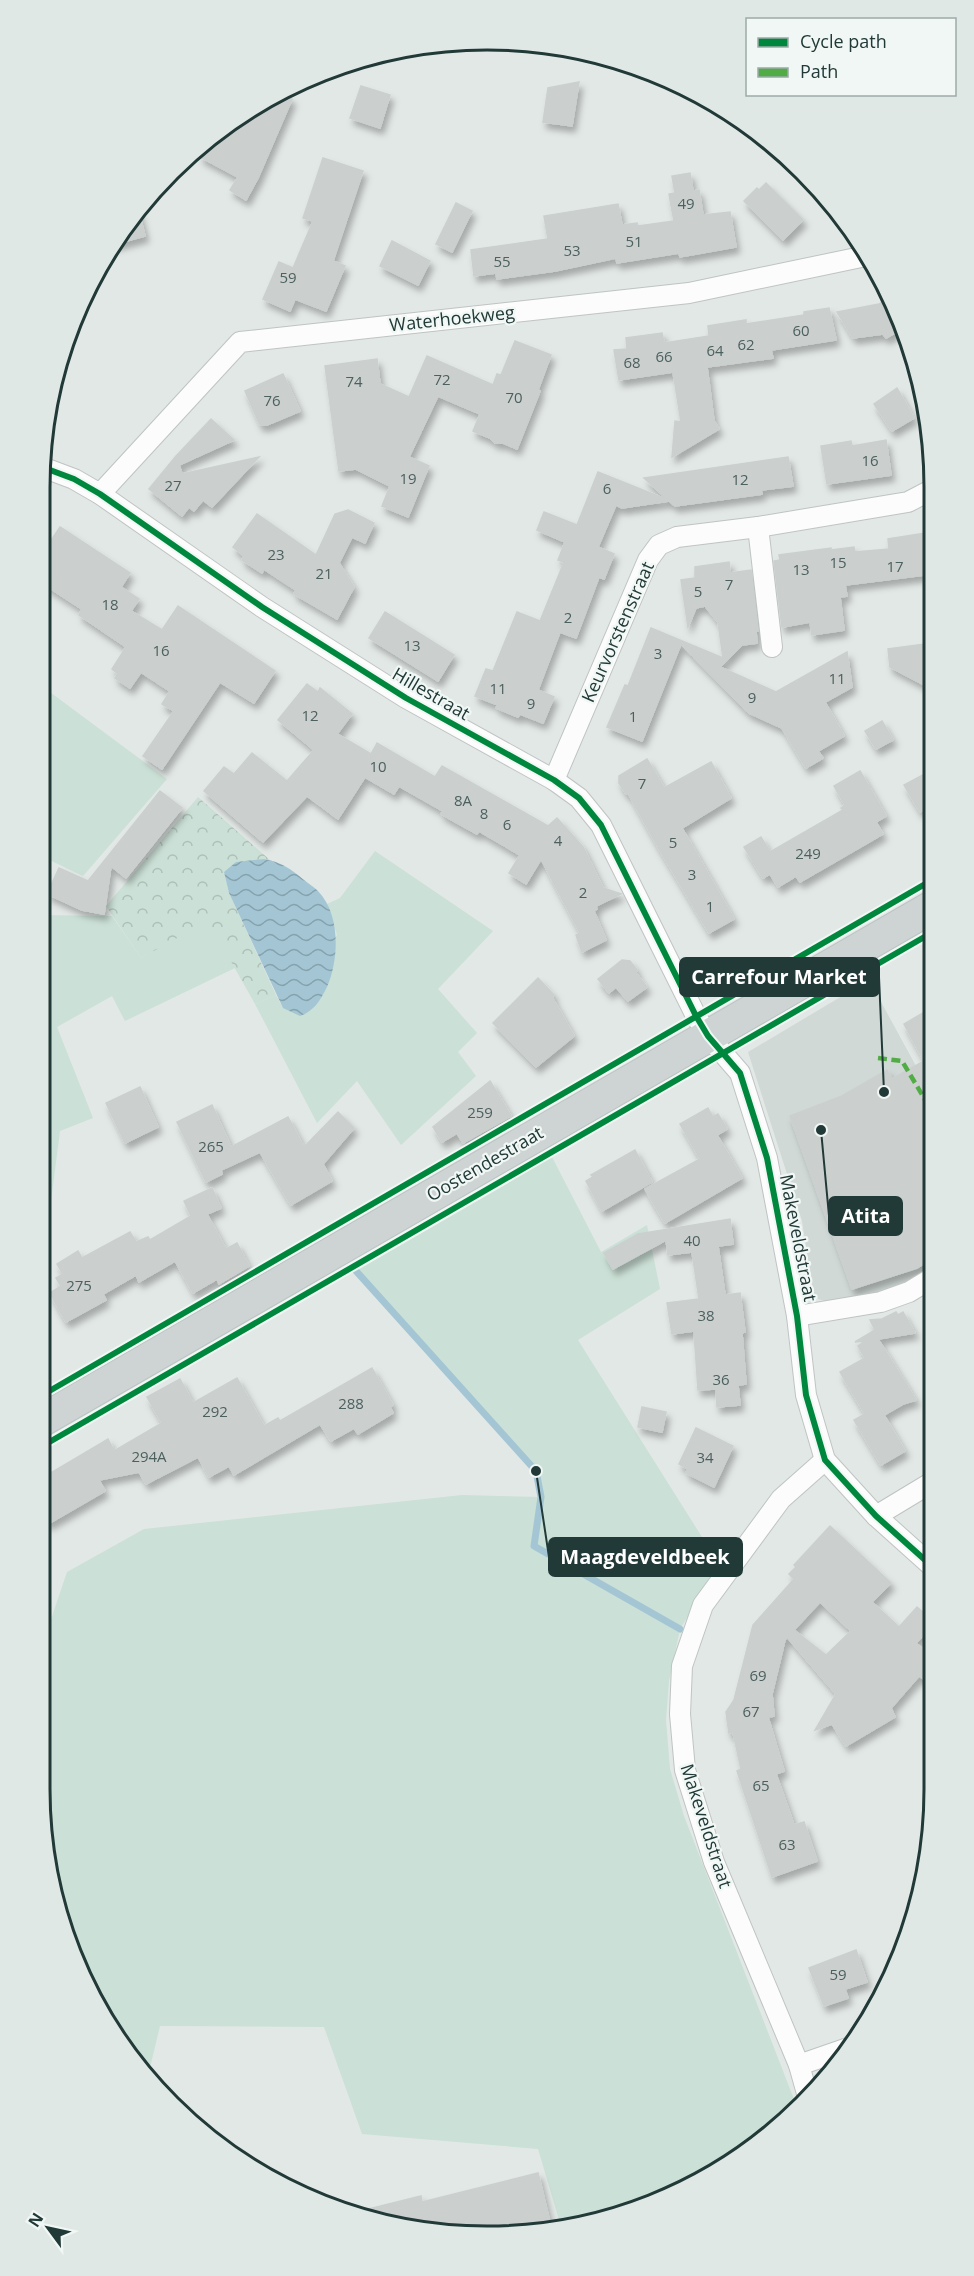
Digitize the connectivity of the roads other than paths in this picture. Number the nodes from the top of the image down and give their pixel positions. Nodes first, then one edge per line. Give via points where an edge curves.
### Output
1 (859, 257) edge
2 (50, 470) edge
3 (100, 494) junction
4 (924, 494) edge
5 (758, 527) junction
6 (772, 647) dead end
7 (554, 780) junction
8 (924, 912) edge
9 (708, 1036) junction
10 (924, 1283) edge
11 (797, 1316) junction
12 (50, 1416) edge
13 (825, 1460) junction
14 (924, 1487) edge
15 (876, 1516) junction
16 (924, 1559) edge
17 (836, 2052) edge
18 (799, 2064) junction
19 (806, 2088) edge

1 - 3 street, Waterhoekweg via 689,293 240,342
2 - 3 street, Hillestraat
3 - 7 street, Hillestraat via 262,607 406,698
4 - 5 street, Keurvorstenstraat via 908,502
5 - 6 street
5 - 7 street, Keurvorstenstraat via 677,537 659,545 648,560
7 - 9 street, Hillestraat via 579,798 601,825
8 - 9 main road, Oostendestraat
9 - 11 street, Makeveldstraat via 740,1073 767,1158
9 - 12 main road, Oostendestraat
10 - 11 street via 881,1302
11 - 13 street, Makeveldstraat via 806,1395
13 - 15 street
13 - 18 street, Makeveldstraat via 781,1499 703,1605 682,1666 680,1714 685,1770 714,1862
14 - 15 street
15 - 16 street
17 - 18 street
18 - 19 street, Makeveldstraat

